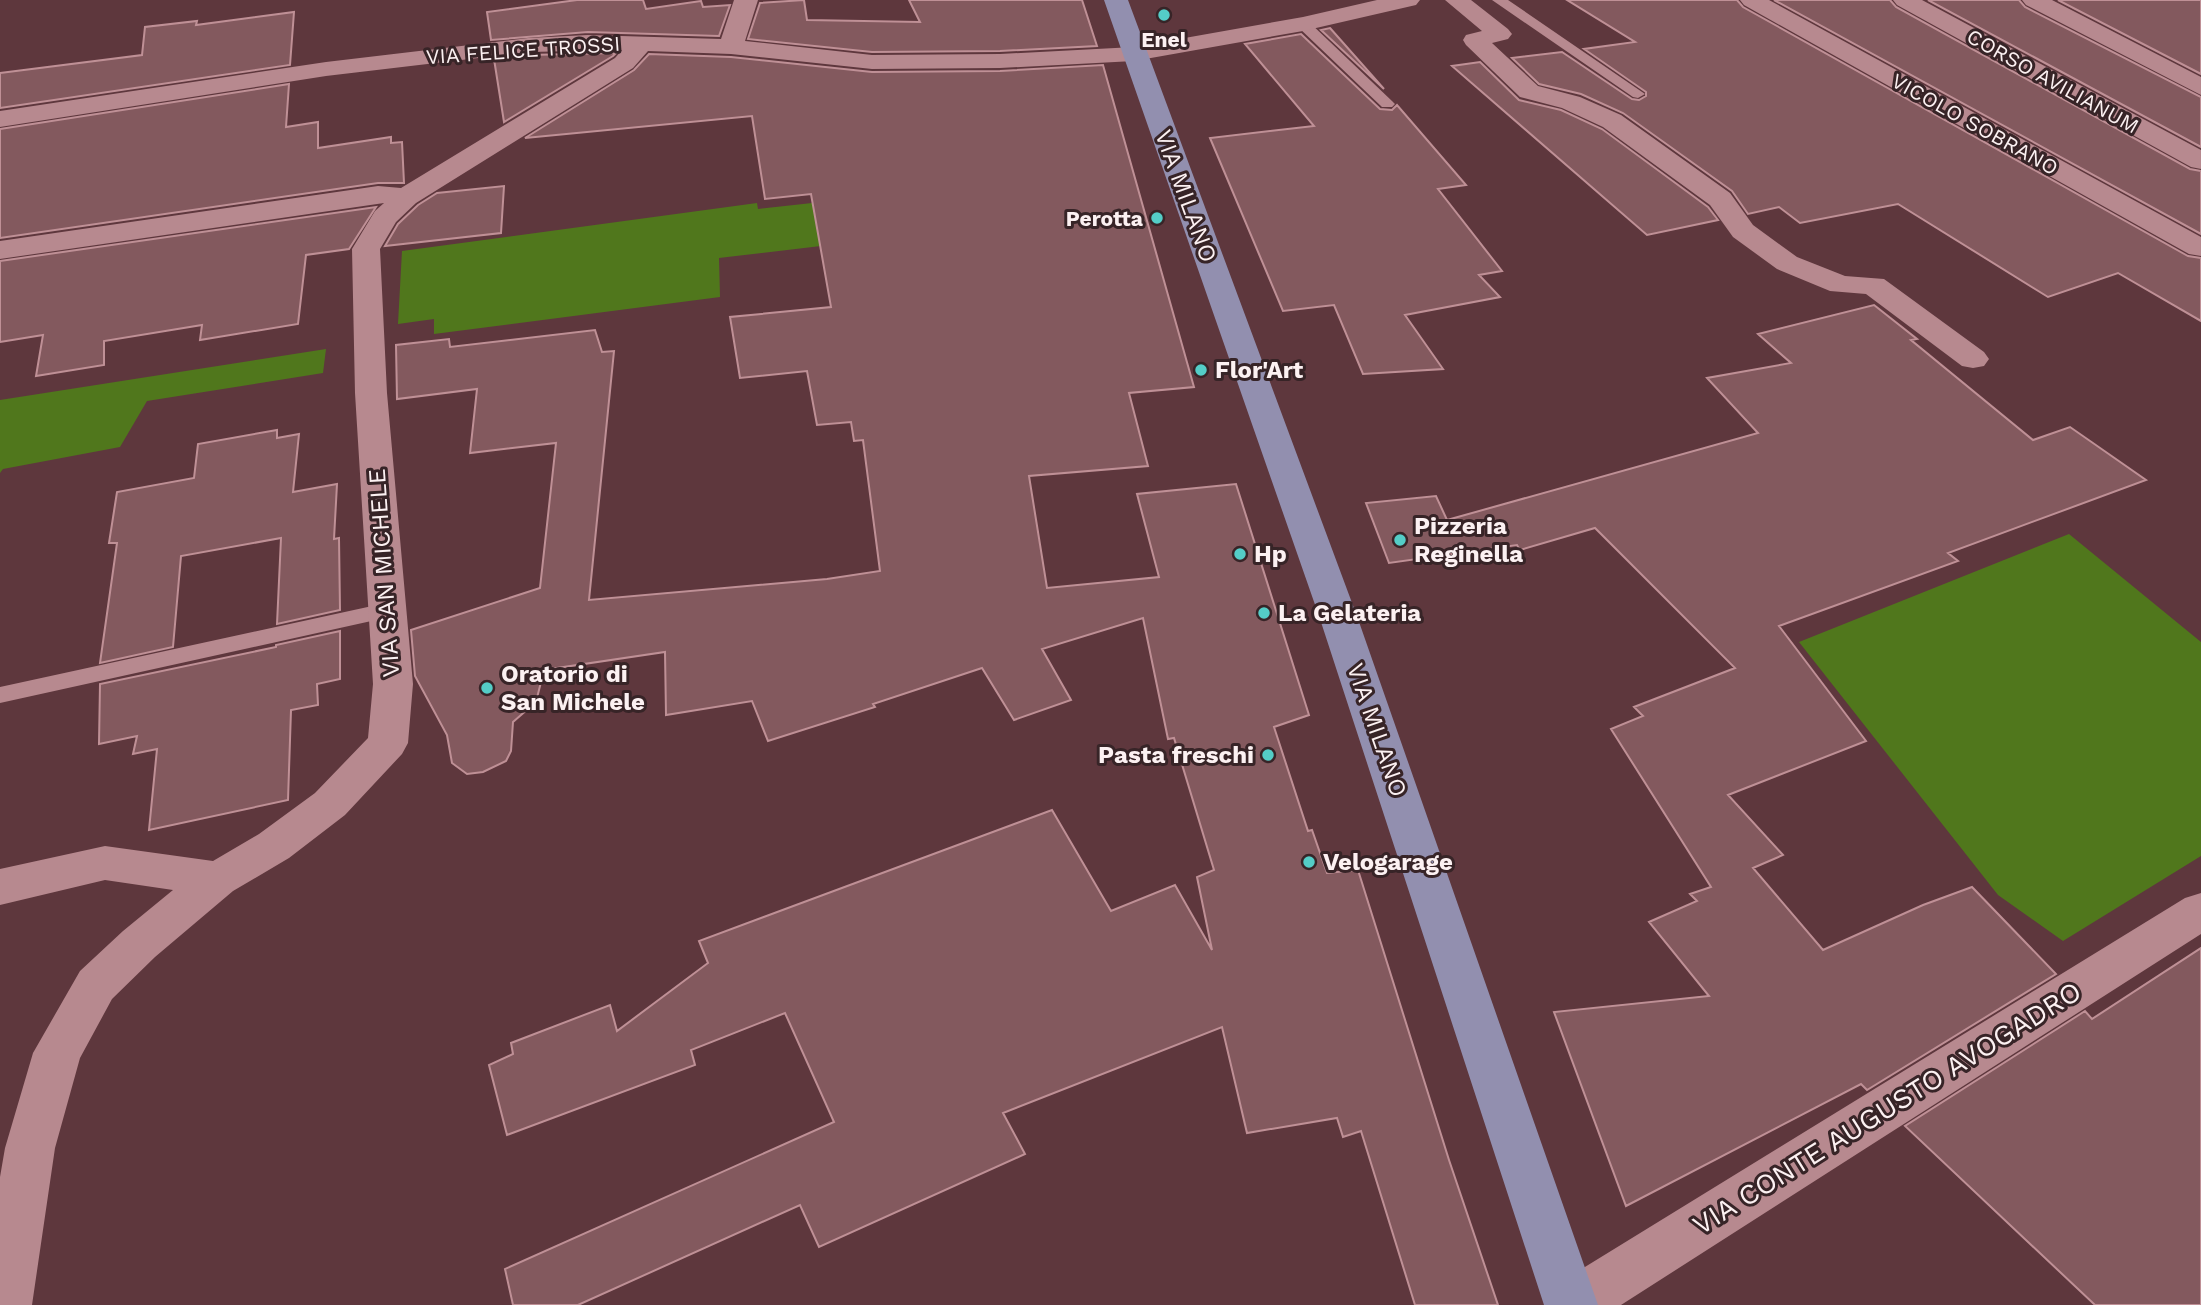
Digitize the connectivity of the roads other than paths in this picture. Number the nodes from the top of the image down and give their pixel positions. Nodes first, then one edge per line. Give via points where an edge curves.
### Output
1 (746, 0) edge
2 (1116, 0) edge
3 (1408, 0) edge
4 (1457, 0) edge
5 (1499, 0) edge
6 (1752, 0) edge
7 (1905, 0) edge
8 (2034, 0) edge
9 (1303, 24) junction
10 (643, 43) junction
11 (731, 47) junction
12 (1134, 54) junction
13 (2201, 87) edge
14 (1637, 94) dead end
15 (1387, 104) dead end
16 (0, 119) edge
17 (2201, 161) edge
18 (405, 197) junction
19 (2199, 248) dead end
20 (0, 250) edge
21 (1973, 359) dead end
22 (386, 611) junction
23 (0, 695) edge
24 (218, 879) junction
25 (0, 887) edge
26 (2201, 911) edge
27 (8, 1239) edge
28 (5, 1305) edge
29 (1572, 1305) edge

1 - 11 street
2 - 12 main road, VIA MILANO
3 - 9 street, VIA FELICE TROSSI
4 - 21 street via 1500,34 1475,40 1529,92 1572,102 1612,121 1720,199 1743,231 1787,263 1841,285 1873,285
5 - 14 lane
6 - 19 street, VICOLO SOBRANO
7 - 17 street, CORSO AVILIANUM
8 - 13 street
9 - 12 street, VIA FELICE TROSSI
9 - 15 lane
10 - 11 street, VIA FELICE TROSSI
10 - 16 street, VIA FELICE TROSSI via 528,45 430,54
10 - 18 street, VIA SAN MICHELE via 625,63
11 - 12 street, VIA FELICE TROSSI via 872,62
12 - 29 main road, VIA MILANO via 1339,619
18 - 20 street via 379,194
18 - 22 street, VIA SAN MICHELE via 385,217 366,249
22 - 23 lane
22 - 24 street, VIA SAN MICHELE via 393,684 388,743 330,804 274,846
24 - 25 street via 105,863
24 - 27 street, VIA SAN MICHELE via 96,985 57,1053
26 - 29 street, VIA CONTE AUGUSTO AVOGADRO
27 - 28 street, VIA SAN MICHELE

